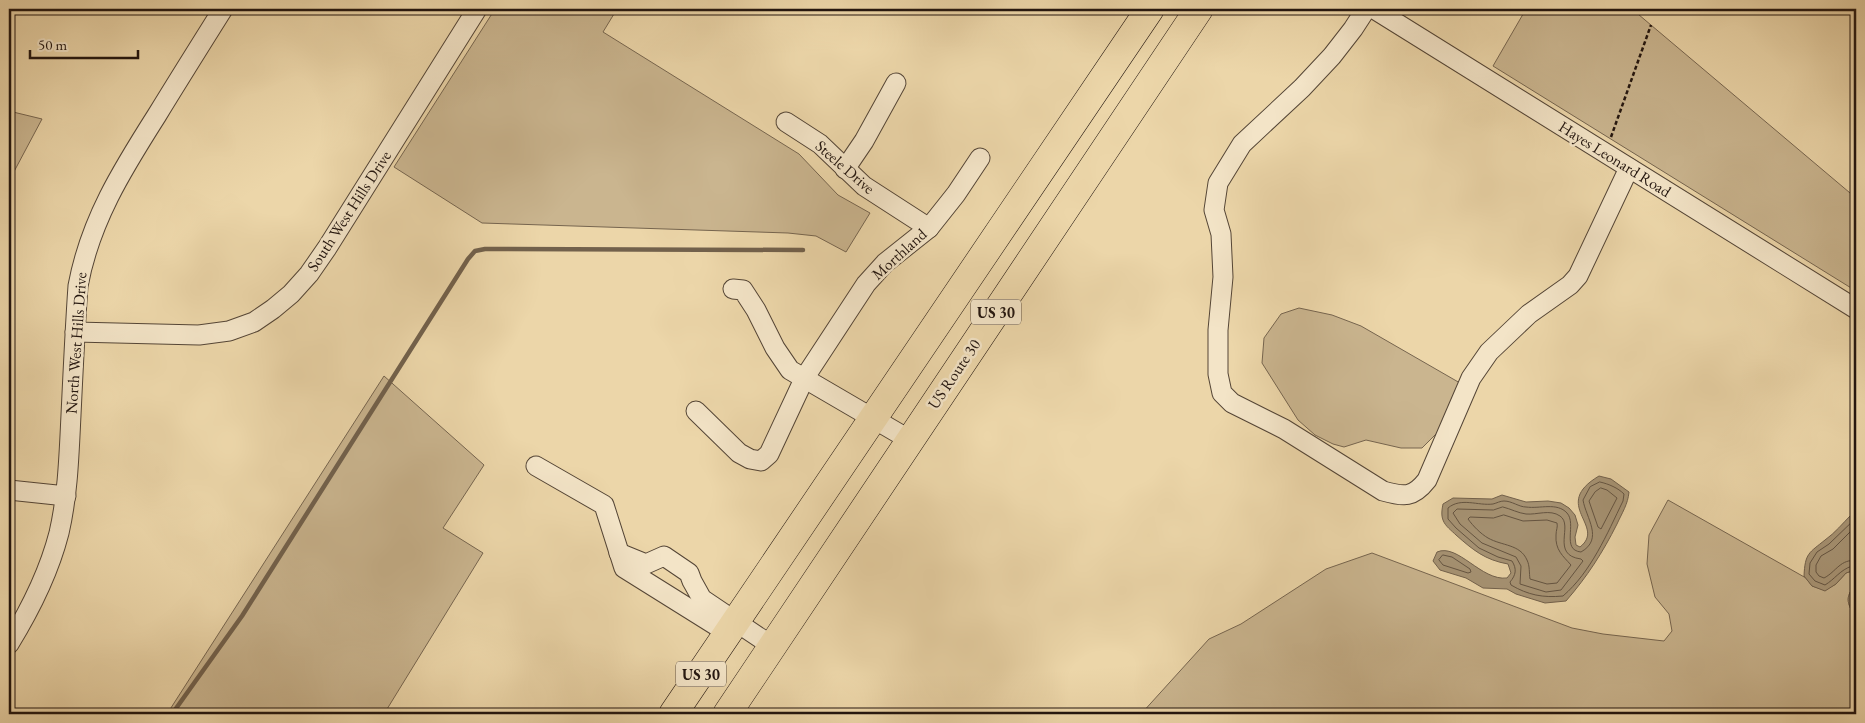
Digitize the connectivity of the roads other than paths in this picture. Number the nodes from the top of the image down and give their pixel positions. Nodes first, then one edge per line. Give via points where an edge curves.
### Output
1 (223, 9) edge
2 (477, 9) edge
3 (1150, 9) edge
4 (1199, 9) edge
5 (1366, 9) edge
6 (1374, 9) edge
7 (1397, 15) edge
8 (896, 83) dead end
9 (786, 122) dead end
10 (980, 158) dead end
11 (1629, 168) junction
12 (846, 169) junction
13 (929, 228) junction
14 (733, 289) dead end
15 (1856, 309) edge
16 (75, 332) junction
17 (805, 377) junction
18 (696, 411) dead end
19 (874, 418) junction
20 (910, 440) junction
21 (536, 466) dead end
22 (9, 490) edge
23 (66, 496) junction
24 (620, 553) junction
25 (732, 627) junction
26 (9, 644) edge
27 (772, 646) junction
28 (673, 714) edge
29 (727, 714) edge

1 - 16 street, North West Hills Drive via 102,209 83,259
2 - 16 street, South West Hills Drive via 328,248 291,294 273,309 254,322 229,331 199,335
3 - 19 highway, US 30
4 - 20 highway, US Route 30 / US 30
5 - 11 street via 1332,56 1242,144 1218,183 1214,210 1221,234 1223,276 1218,374 1222,393 1232,403 1284,429 1383,491 1397,495 1418,491 1427,480 1471,378 1490,352 1528,314 1578,276
6 - 7 street, Hayes Leonard Road
7 - 11 street, Hayes Leonard Road
8 - 12 street
9 - 12 street, Steele Drive via 820,144
10 - 13 street, Morthland
11 - 15 street, Hayes Leonard Road
12 - 13 street, Steele Drive via 864,186
13 - 17 street, Morthland via 885,263 866,284
14 - 17 street via 743,290 790,370
16 - 23 street, North West Hills Drive
17 - 18 street, Morthland via 769,454 762,461 738,453
17 - 19 street
19 - 20 street
19 - 25 highway, US 30
20 - 27 highway, US Route 30 / US 30
21 - 24 street via 604,506
22 - 23 street
23 - 26 street, North West Hills Drive via 48,566
24 - 25 street via 624,568
24 - 25 street via 646,564 664,556 690,573 702,599
25 - 27 street
25 - 28 highway, US 30
27 - 29 highway, US Route 30 / US 30

